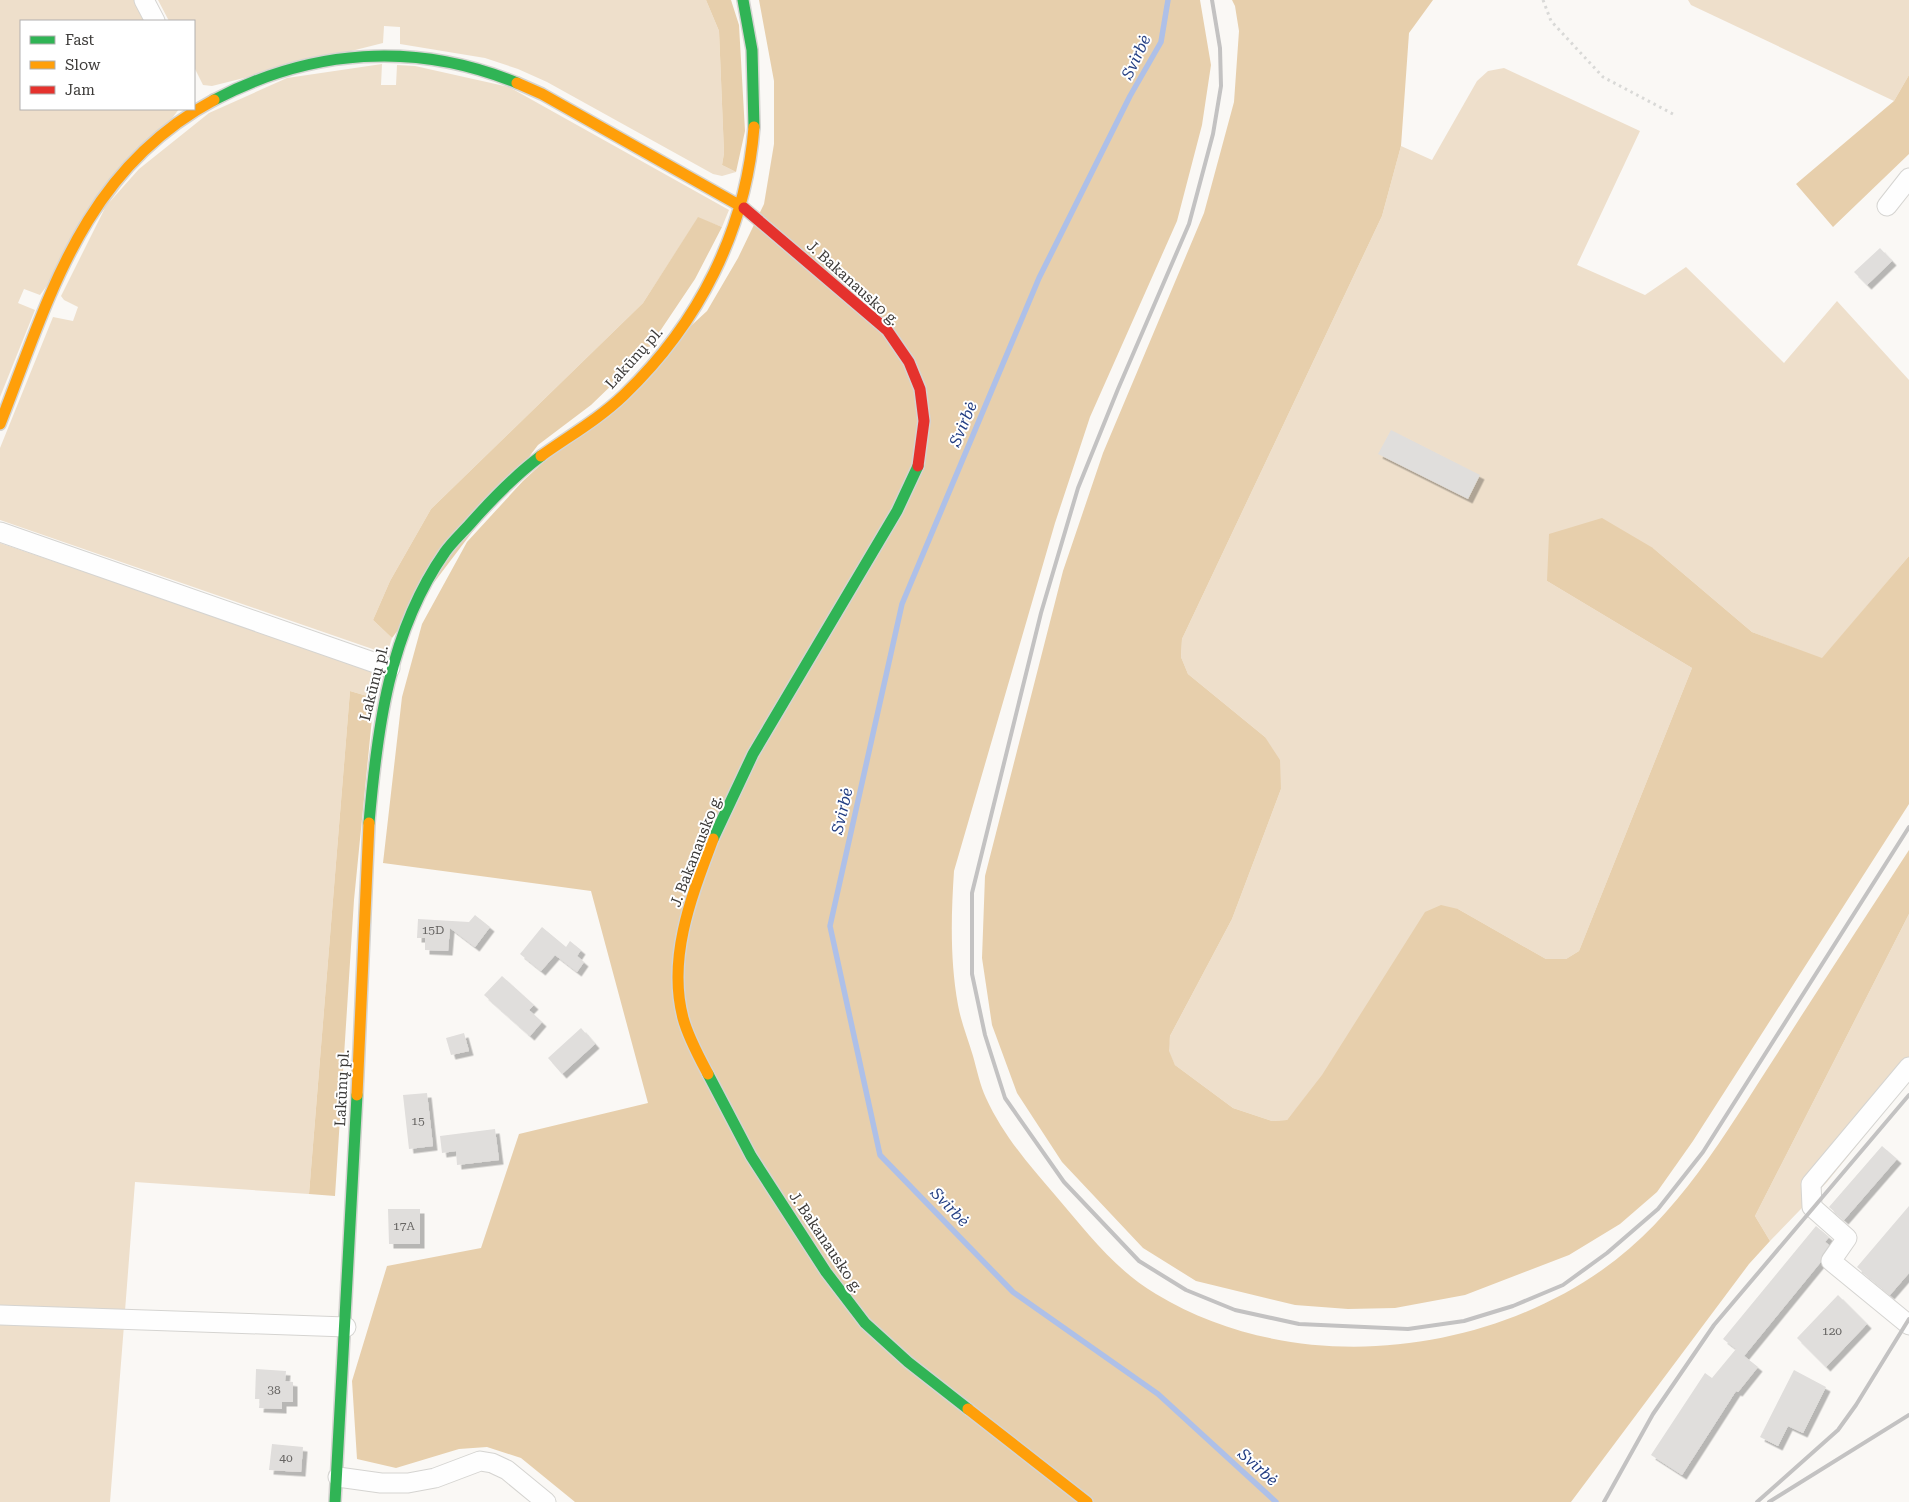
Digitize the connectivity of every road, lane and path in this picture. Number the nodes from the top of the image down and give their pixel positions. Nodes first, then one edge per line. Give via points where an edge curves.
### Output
1 (144, 0) edge
2 (743, 0) edge
3 (1543, 0) edge
4 (154, 20) edge
5 (197, 102) edge
6 (189, 110) edge
7 (1673, 114) dead end
8 (1909, 178) edge
9 (742, 206) junction
10 (1887, 206) dead end
11 (0, 424) edge
12 (0, 532) edge
13 (390, 668) junction
14 (1909, 1067) edge
15 (0, 1314) edge
16 (1909, 1325) edge
17 (346, 1327) junction
18 (338, 1476) junction
19 (335, 1502) edge
20 (546, 1502) edge
21 (1087, 1502) edge

1 - 4 street
2 - 9 street, Lakūnų pl. via 756,94
3 - 7 path via 1551,21 1603,77
5 - 9 street, J. Bakanausko g. via 258,79 334,60 372,55 412,56 455,63 509,78 542,94
6 - 11 street, J. Bakanausko g. via 133,161 100,200 65,261
8 - 10 street
9 - 13 street, Lakūnų pl. via 723,254 695,306 662,354 623,396 507,482 445,552 412,614
9 - 21 street, J. Bakanausko g. via 887,330 909,362 920,389 924,421 919,465 897,511 753,754 718,826 695,887 681,938 678,970 683,1018 701,1061 751,1156 826,1272 865,1323 908,1362
12 - 13 street
13 - 17 street, Lakūnų pl. via 374,750 368,823
14 - 16 street via 1811,1184 1812,1207 1847,1238 1831,1261
15 - 17 street
17 - 18 street, Lakūnų pl.
18 - 19 street, Lakūnų pl.
18 - 20 street via 381,1483 408,1483 435,1478 480,1461 492,1463 531,1488

